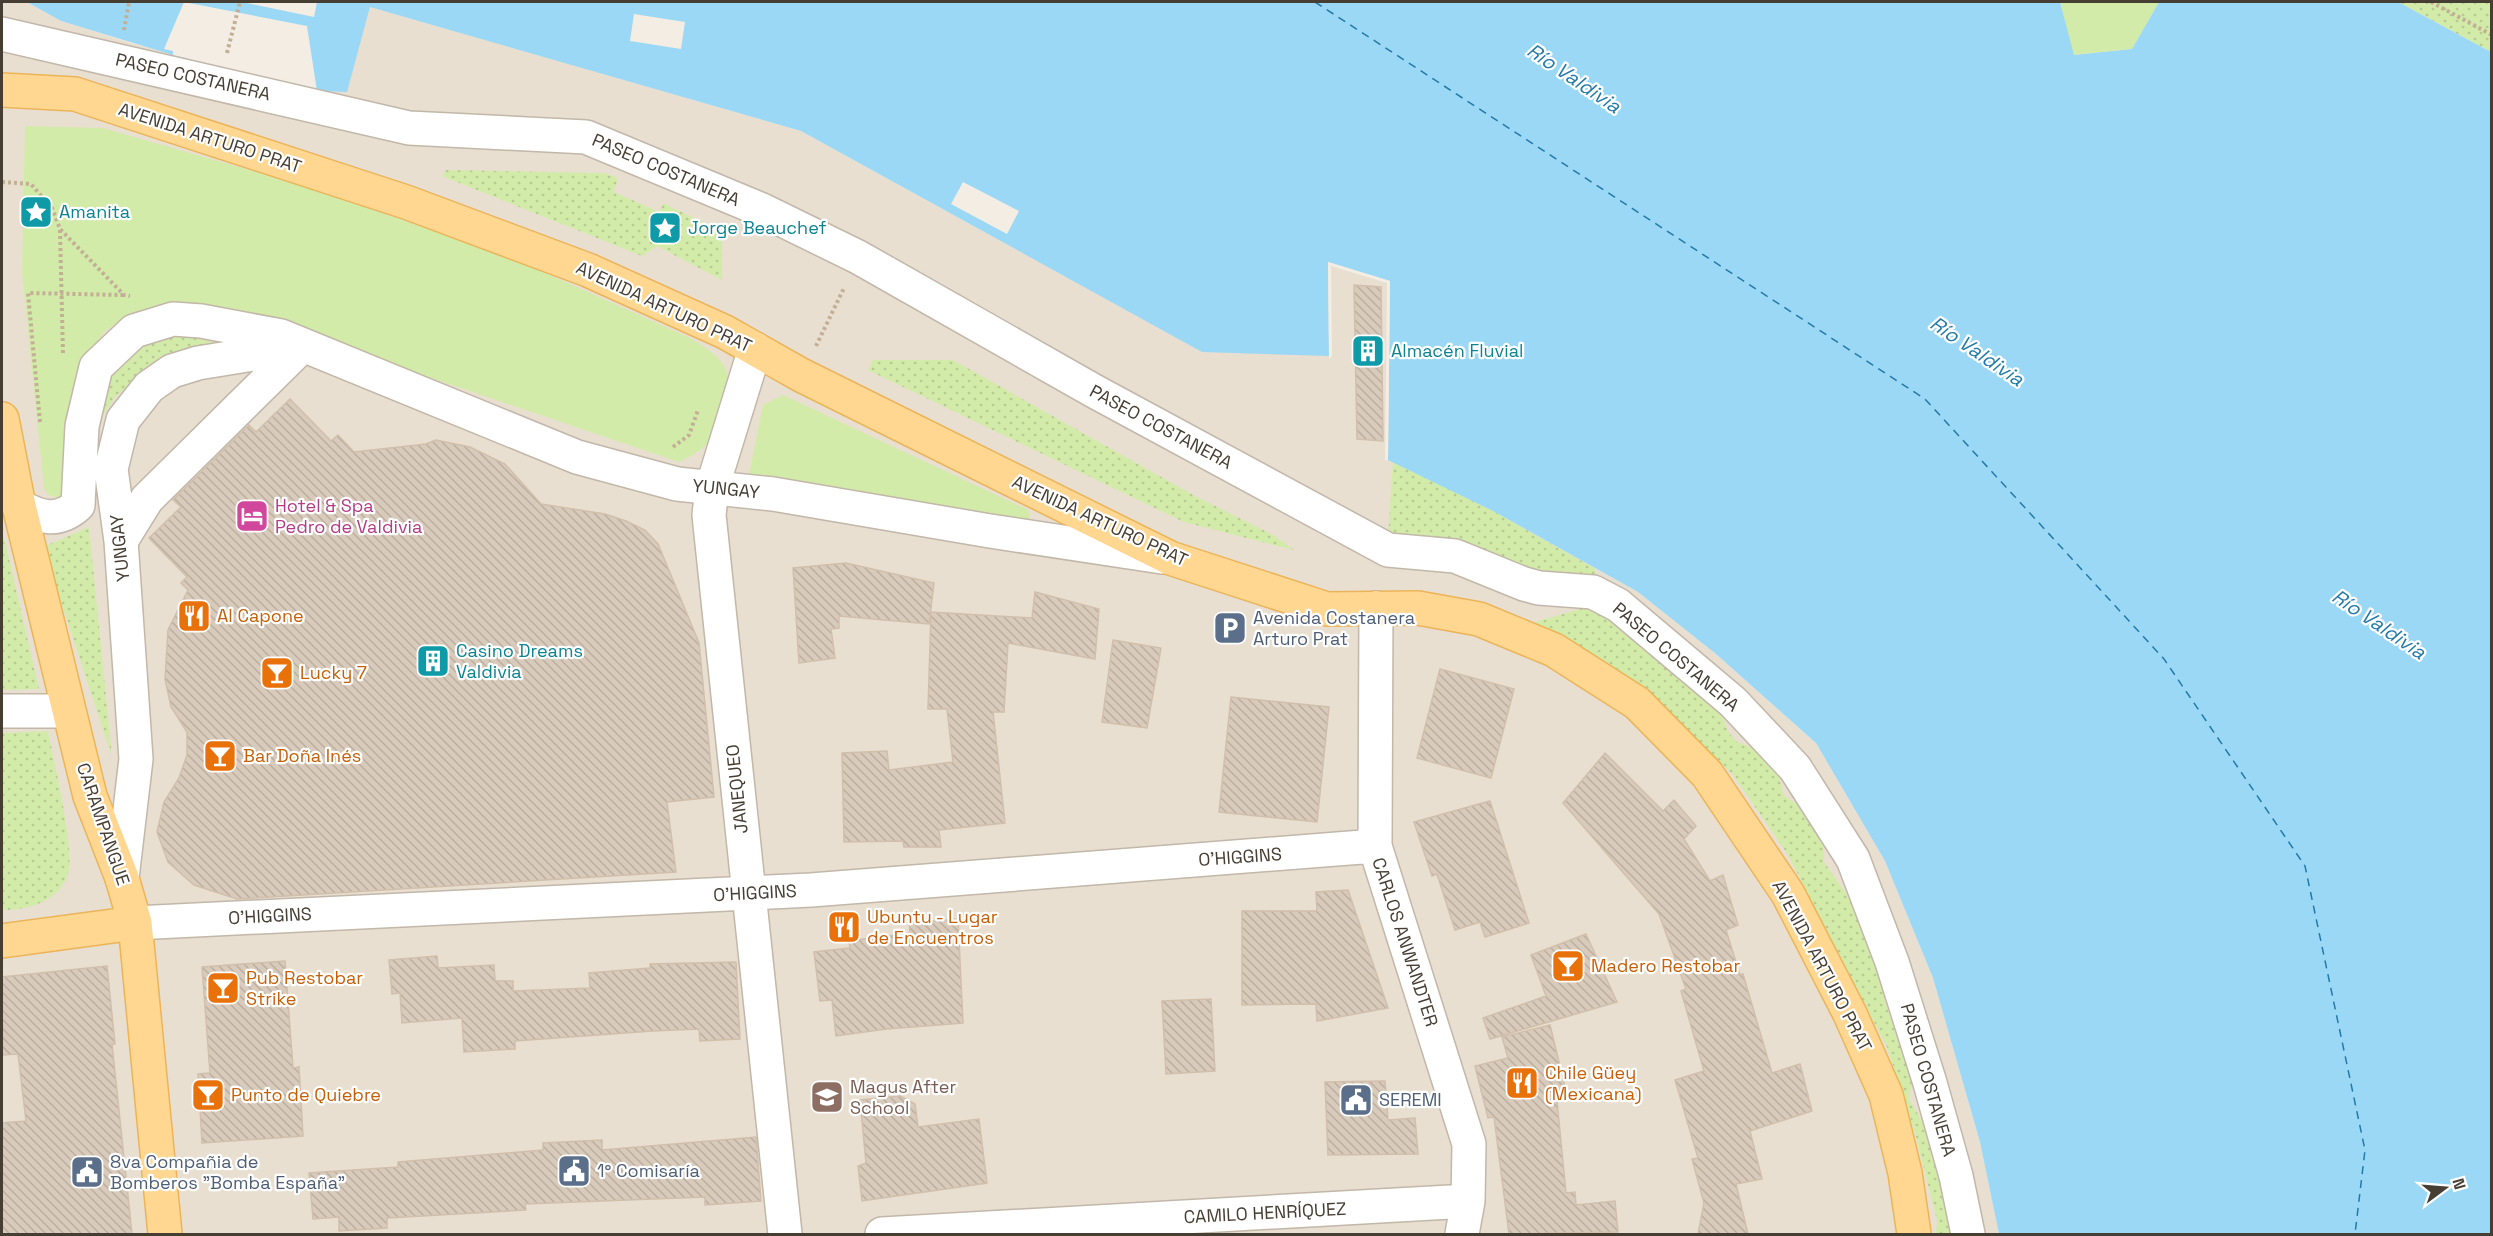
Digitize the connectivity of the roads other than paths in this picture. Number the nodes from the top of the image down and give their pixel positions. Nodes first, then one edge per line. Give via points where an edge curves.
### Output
1 (2, 34) edge
2 (2, 90) edge
3 (302, 346) junction
4 (755, 349) junction
5 (2, 419) edge
6 (712, 488) junction
7 (19, 506) junction
8 (121, 541) junction
9 (1170, 558) junction
10 (1376, 608) junction
11 (2, 711) edge
12 (68, 711) junction
13 (1375, 846) junction
14 (122, 878) junction
15 (747, 893) junction
16 (135, 923) junction
17 (2, 941) edge
18 (1468, 1201) junction
19 (165, 1234) edge
20 (785, 1234) edge
21 (882, 1234) edge
22 (1462, 1234) edge
23 (1914, 1234) edge
24 (1968, 1234) edge

1 - 24 street, PASEO COSTANERA via 409,128 586,137 762,210 858,258 1388,550 1455,556 1539,588 1602,596 1648,628 1733,702 1795,768 1853,859 1892,962 1930,1083
2 - 4 main road, AVENIDA ARTURO PRAT via 75,94 406,202 588,270
3 - 6 street, YUNGAY via 577,457 677,484
3 - 7 street, YUNGAY via 281,336 201,321 173,320 134,332 96,367 82,426 78,505 67,515 38,517
3 - 8 street via 147,499
3 - 8 street, YUNGAY via 198,363 172,371 149,387 123,420 111,469
4 - 6 street, JANEQUEO
4 - 9 main road, AVENIDA ARTURO PRAT
5 - 7 main road, CARAMPANGUE
6 - 9 street, YUNGAY via 773,494
6 - 15 street, JANEQUEO via 710,515
7 - 12 main road, CARAMPANGUE
8 - 14 street, YUNGAY via 136,759
9 - 10 main road, AVENIDA ARTURO PRAT via 1327,609
10 - 13 street, CARLOS ANWANDTER
10 - 23 main road, AVENIDA ARTURO PRAT via 1418,608 1479,619 1554,650 1637,703 1707,774 1788,894 1850,1014 1886,1095 1905,1173
11 - 12 street
12 - 14 main road, CARAMPANGUE via 90,796
13 - 15 street, O'HIGGINS
13 - 18 street, CARLOS ANWANDTER via 1469,1144
14 - 16 main road, CARAMPANGUE
15 - 16 street, O'HIGGINS
15 - 20 street, JANEQUEO
16 - 17 main road
16 - 19 main road, CARAMPANGUE
18 - 21 street, CAMILO HENRÍQUEZ
18 - 22 street, CARLOS ANWANDTER

